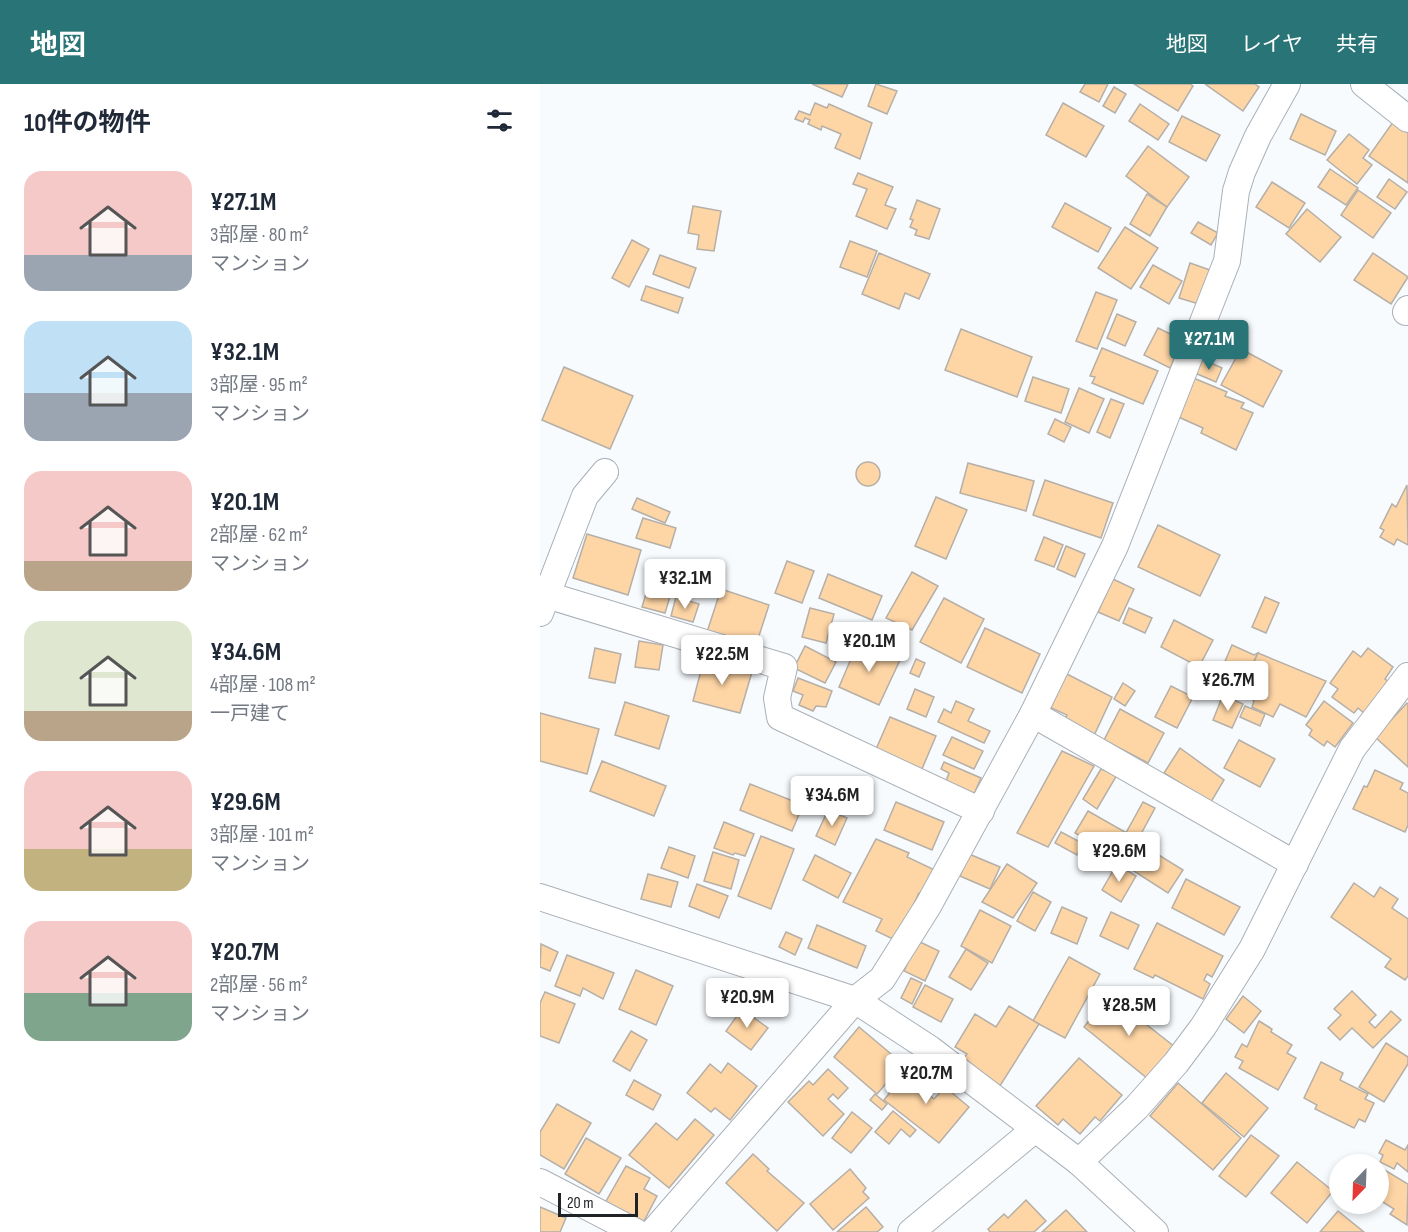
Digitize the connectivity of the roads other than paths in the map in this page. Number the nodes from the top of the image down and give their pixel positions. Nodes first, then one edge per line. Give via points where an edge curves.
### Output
1 (1287, 84) edge
2 (1364, 84) edge
3 (1408, 119) edge
4 (605, 472) dead end
5 (542, 601) edge
6 (1408, 676) edge
7 (1033, 714) junction
8 (981, 811) junction
9 (1295, 864) junction
10 (540, 897) edge
11 (855, 1000) junction
12 (1035, 1129) junction
13 (1079, 1162) junction
14 (540, 1182) edge
15 (636, 1232) edge
16 (653, 1232) edge
17 (911, 1232) edge
18 (1155, 1232) edge

1 - 7 street via 1242,172 1227,261 1115,546
2 - 3 street
4 - 5 street via 585,496
5 - 8 street via 784,667 777,698 780,717
6 - 9 street via 1352,748
7 - 8 street
7 - 9 street
8 - 11 street via 894,961 882,979
9 - 13 street via 1252,949 1203,1027 1136,1108
10 - 11 street
11 - 12 street via 930,1049
11 - 16 street
12 - 13 street
12 - 17 street
13 - 18 street
14 - 15 street

